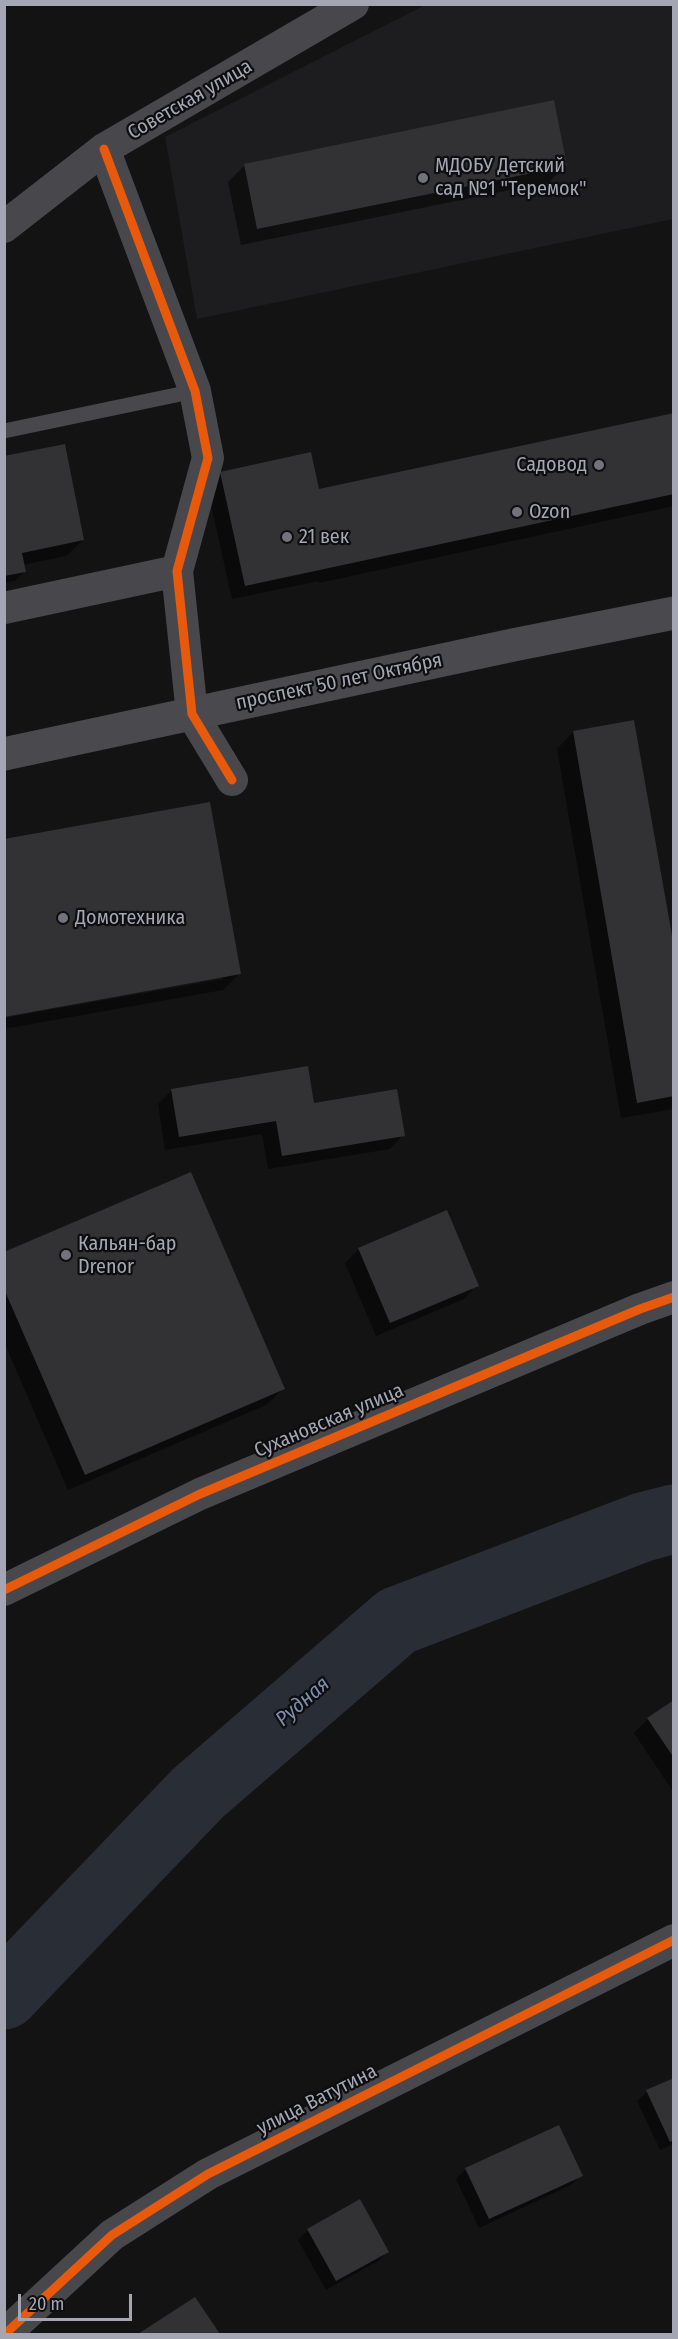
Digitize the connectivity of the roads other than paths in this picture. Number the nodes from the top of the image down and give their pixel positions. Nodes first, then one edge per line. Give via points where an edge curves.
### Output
1 (353, 4) edge
2 (104, 149) junction
3 (4, 227) edge
4 (195, 391) junction
5 (4, 431) edge
6 (177, 571) junction
7 (4, 608) edge
8 (674, 613) edge
9 (192, 714) junction
10 (4, 754) edge
11 (232, 780) dead end
12 (674, 1297) edge
13 (4, 1590) edge
14 (674, 1940) edge
15 (5, 2334) edge

1 - 2 street, Советская улица
2 - 3 street, Советская улица
2 - 4 street
4 - 5 lane
4 - 6 street via 208,458
6 - 7 street
6 - 9 street
8 - 9 main road, проспект 50 лет Октября
9 - 10 main road, проспект 50 лет Октября
9 - 11 street
12 - 13 street, Сухановская улица via 200,1494
14 - 15 street, улица Ватутина via 208,2174 111,2235

